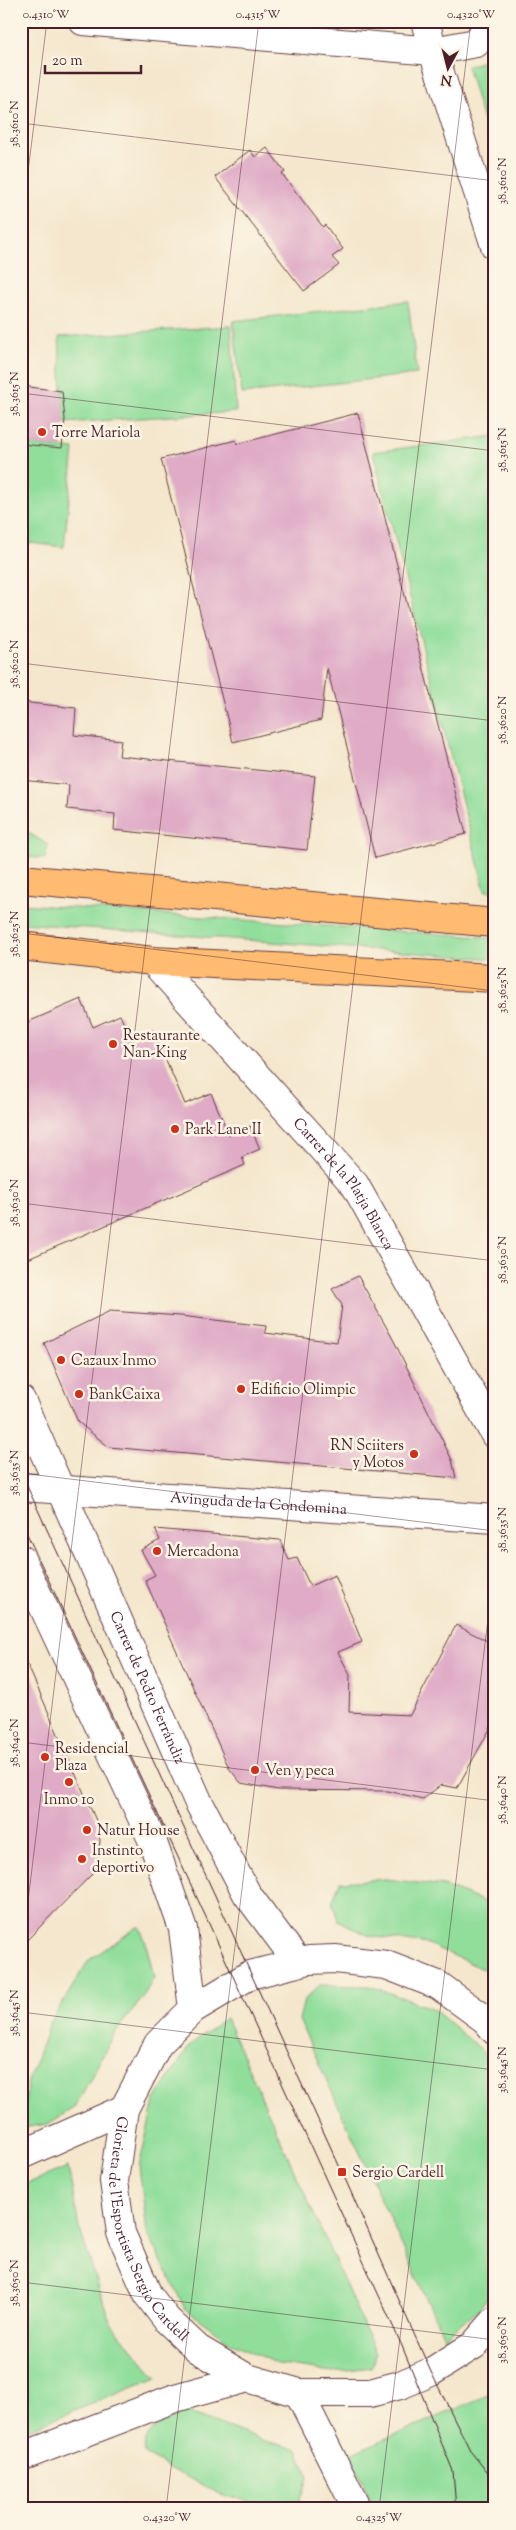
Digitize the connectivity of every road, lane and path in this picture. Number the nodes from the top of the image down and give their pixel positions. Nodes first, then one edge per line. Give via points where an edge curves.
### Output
1 (83, 21) edge
2 (425, 21) edge
3 (494, 21) edge
4 (432, 51) junction
5 (495, 246) edge
6 (21, 879) edge
7 (495, 923) edge
8 (21, 946) edge
9 (153, 961) junction
10 (495, 978) edge
11 (21, 1400) edge
12 (495, 1435) edge
13 (21, 1488) edge
14 (62, 1490) junction
15 (495, 1519) edge
16 (21, 1559) edge
17 (297, 1962) junction
18 (193, 2009) junction
19 (495, 2031) edge
20 (124, 2109) junction
21 (21, 2156) edge
22 (495, 2321) edge
23 (247, 2378) junction
24 (299, 2393) junction
25 (21, 2457) edge
26 (358, 2509) edge

1 - 4 street
2 - 4 street
3 - 4 street via 476,44
4 - 5 street
6 - 7 main road
8 - 9 main road
9 - 10 main road
9 - 12 street, Carrer de la Platja Blanca via 354,1185
11 - 14 street, Carrer de Pedro Ferrándiz
13 - 14 street, Avinguda de la Condomina
14 - 15 street, Avinguda de la Condomina
14 - 17 street, Carrer de Pedro Ferrándiz via 198,1801 247,1894
16 - 18 street via 151,1837 183,1929
17 - 18 street, Glorieta de l'Esportista Sergio Cardell via 250,1974
17 - 19 street, Glorieta de l'Esportista Sergio Cardell via 335,1958 386,1965 438,1985 486,2020
18 - 20 street, Glorieta de l'Esportista Sergio Cardell via 158,2044
20 - 21 street
20 - 23 street, Glorieta de l'Esportista Sergio Cardell via 115,2190 121,2234 148,2295 167,2320 198,2349
22 - 24 street, Glorieta de l'Esportista Sergio Cardell via 474,2345 416,2380 370,2393
23 - 24 street, Glorieta de l'Esportista Sergio Cardell
23 - 25 street via 176,2398
24 - 26 street

